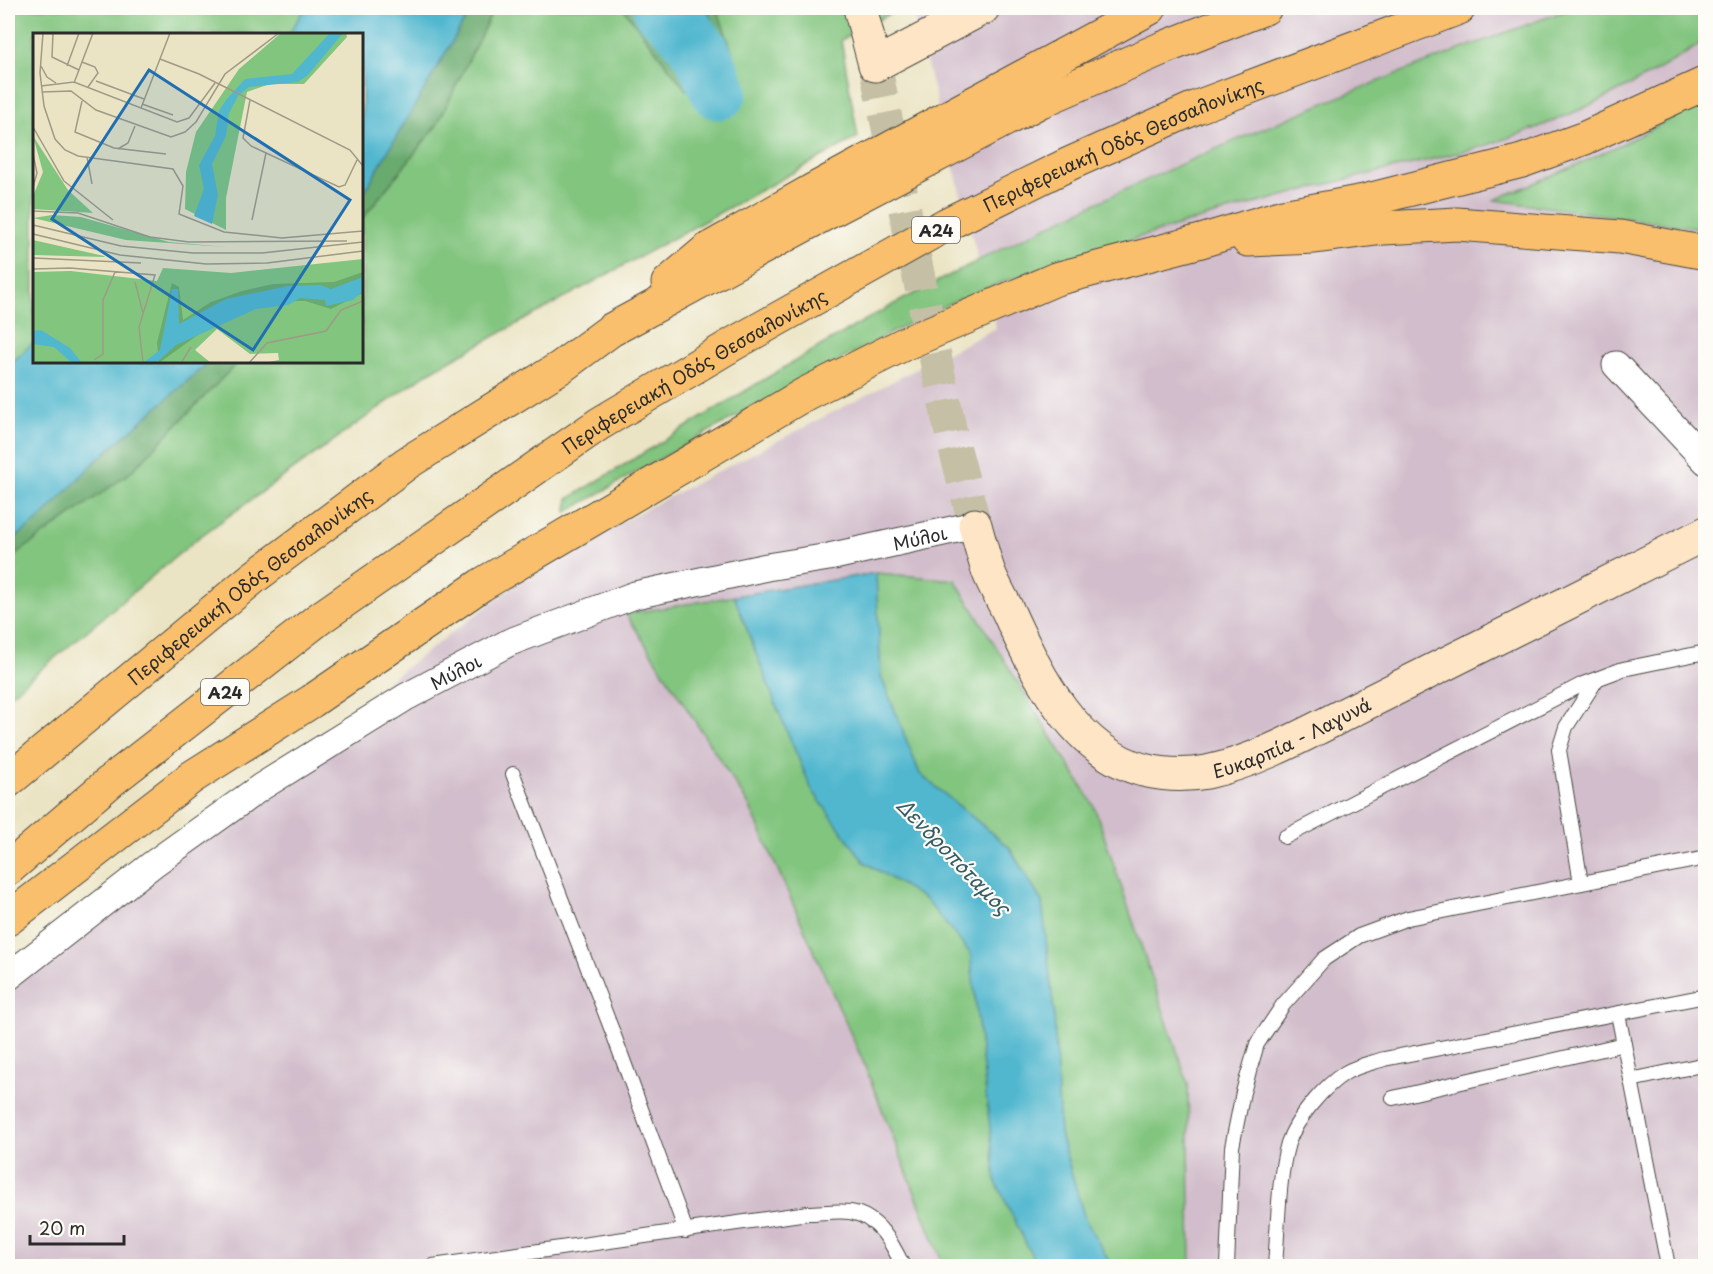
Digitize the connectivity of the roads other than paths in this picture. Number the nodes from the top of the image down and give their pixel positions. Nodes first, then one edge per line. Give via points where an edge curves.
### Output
1 (860, 8) edge
2 (983, 8) edge
3 (1150, 8) edge
4 (1265, 8) edge
5 (1459, 8) edge
6 (1706, 83) edge
7 (1202, 241) junction
8 (1706, 253) edge
9 (611, 330) junction
10 (1616, 365) dead end
11 (1706, 461) edge
12 (975, 525) joint
13 (1706, 532) edge
14 (1706, 652) edge
15 (1597, 679) junction
16 (513, 774) dead end
17 (8, 781) edge
18 (1285, 837) dead end
19 (1706, 858) edge
20 (8, 869) edge
21 (1581, 883) junction
22 (8, 919) edge
23 (8, 977) edge
24 (1706, 996) edge
25 (1618, 1014) junction
26 (1623, 1044) junction
27 (1706, 1064) edge
28 (1631, 1080) junction
29 (1393, 1098) dead end
30 (686, 1231) junction
31 (433, 1266) edge
32 (903, 1266) edge
33 (1227, 1266) edge
34 (1275, 1266) edge
35 (1668, 1266) edge

1 - 2 street via 875,65
3 - 9 highway via 707,250
4 - 9 highway, Περιφερειακή Οδός Θεσσαλονίκης via 1041,101
5 - 20 highway, Περιφερειακή Οδός Θεσσαλονίκης / Α24 via 1197,107 1070,164 947,224 706,360 599,424 320,618 112,780
6 - 7 highway via 1585,138 1522,161 1364,201 1283,216
7 - 8 highway via 1315,237 1457,224 1620,237
7 - 22 highway via 1056,279 904,344 805,394 481,585 312,701 192,777
9 - 17 highway, Περιφερειακή Οδός Θεσσαλονίκης via 561,367 407,463 253,578
10 - 11 street
12 - 13 street, Ευκαρπία - Λαγυνά via 988,572 1032,664 1061,708 1093,741 1123,762 1185,775 1240,762 1281,745
12 - 23 street, Μύλοι via 635,595 510,642 406,697 261,787 153,864
14 - 15 lane via 1623,669
15 - 18 lane
15 - 21 lane via 1566,727 1559,750
16 - 30 lane
19 - 21 lane
21 - 33 lane via 1408,918 1359,936 1324,959 1283,1005 1257,1044 1232,1147
24 - 25 lane
25 - 26 lane
25 - 34 lane via 1384,1059 1346,1072 1320,1094 1288,1142
26 - 28 lane
26 - 29 lane
27 - 28 lane
28 - 35 lane
30 - 31 lane
30 - 32 lane via 808,1213 849,1212 868,1217 884,1231

